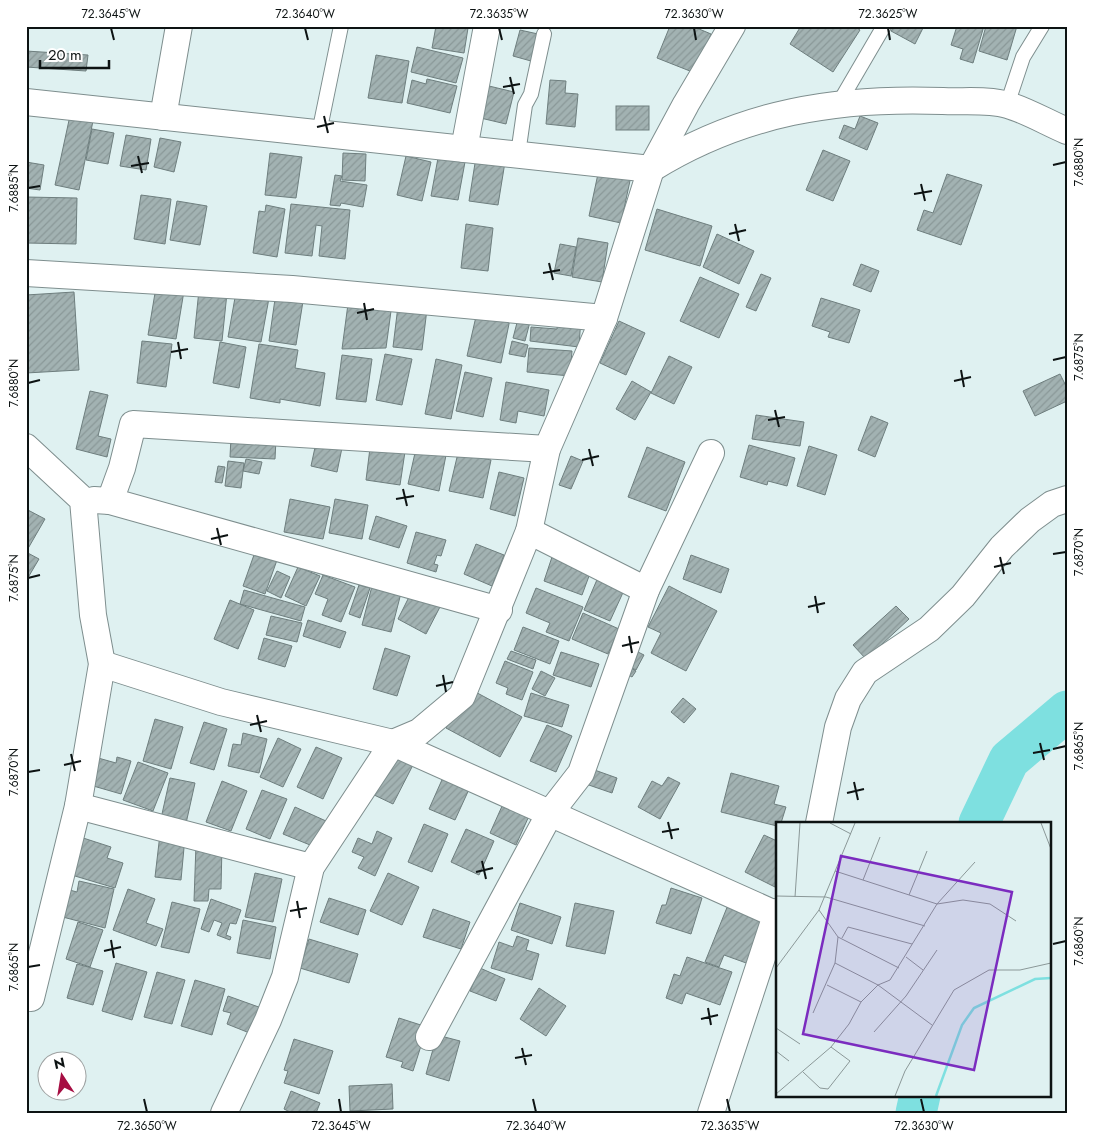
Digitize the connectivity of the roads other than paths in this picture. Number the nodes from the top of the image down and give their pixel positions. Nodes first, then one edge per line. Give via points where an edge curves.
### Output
1 (179, 26) edge
2 (341, 26) edge
3 (487, 26) edge
4 (732, 26) edge
5 (884, 26) edge
6 (1042, 26) edge
7 (544, 34) dead end
8 (26, 102) edge
9 (840, 103) junction
10 (1007, 105) junction
11 (163, 116) junction
12 (1067, 132) edge
13 (319, 133) junction
14 (464, 149) junction
15 (518, 154) junction
16 (651, 169) junction
17 (26, 273) edge
18 (604, 318) junction
19 (26, 447) edge
20 (547, 449) junction
21 (712, 453) dead end
22 (1067, 499) edge
23 (83, 500) junction
24 (110, 500) junction
25 (529, 532) junction
26 (646, 590) junction
27 (499, 610) junction
28 (102, 664) junction
29 (393, 743) junction
30 (78, 806) junction
31 (550, 812) junction
32 (819, 822) edge
33 (311, 867) junction
34 (776, 913) edge
35 (31, 998) dead end
36 (429, 1037) dead end
37 (224, 1113) edge
38 (711, 1113) edge

1 - 11 street
2 - 13 lane
3 - 14 street
4 - 16 street
5 - 9 lane
6 - 10 lane via 1023,56
7 - 15 lane via 531,94 525,105
8 - 11 street
9 - 10 street via 902,100
9 - 16 street via 801,108 739,125 682,150
10 - 12 street
11 - 13 street
13 - 14 street
14 - 15 street
15 - 16 street
16 - 18 street
17 - 18 street via 292,289
18 - 20 street
19 - 23 street
20 - 24 street via 133,424
20 - 25 street
21 - 26 street
22 - 32 street via 1052,504 1030,520 929,630 865,672 848,699 838,727
23 - 24 street
23 - 28 street via 93,616
24 - 27 street
25 - 26 street
25 - 27 street
26 - 31 street via 581,773
27 - 29 street via 462,696 419,732
28 - 29 street via 221,702
28 - 30 street
29 - 31 street
29 - 33 street
30 - 33 street
30 - 35 street
31 - 34 street
31 - 36 street
33 - 37 street via 285,978
34 - 38 street

